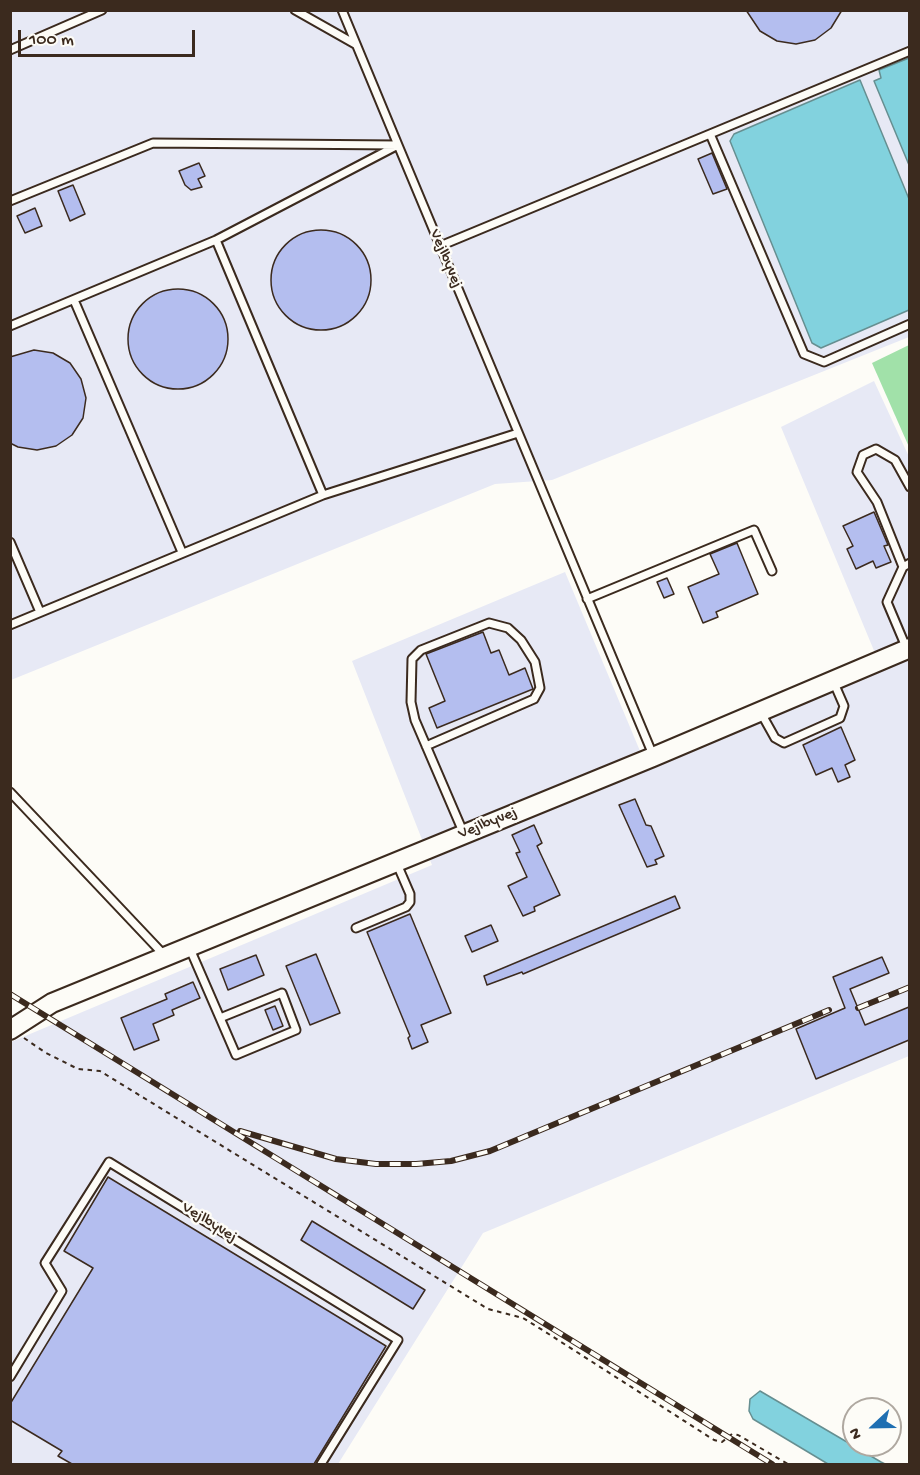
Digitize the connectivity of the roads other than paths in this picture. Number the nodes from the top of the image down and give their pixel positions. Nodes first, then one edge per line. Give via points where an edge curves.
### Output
1 (102, 10) edge
2 (295, 10) edge
3 (342, 10) edge
4 (356, 44) junction
5 (10, 50) edge
6 (909, 51) edge
7 (710, 134) junction
8 (398, 145) junction
9 (10, 201) edge
10 (216, 240) junction
11 (440, 246) junction
12 (74, 300) junction
13 (909, 324) edge
14 (10, 326) edge
15 (518, 433) junction
16 (909, 487) edge
17 (323, 495) junction
18 (10, 542) edge
19 (182, 552) junction
20 (906, 565) edge
21 (772, 571) dead end
22 (587, 599) junction
23 (40, 612) junction
24 (10, 625) edge
25 (908, 649) edge
26 (833, 680) junction
27 (760, 711) junction
28 (426, 746) junction
29 (653, 757) junction
30 (10, 792) edge
31 (464, 834) junction
32 (396, 862) junction
33 (356, 928) dead end
34 (189, 947) junction
35 (165, 957) junction
36 (220, 1018) junction
37 (12, 1029) edge
38 (10, 1377) edge
39 (321, 1464) edge

1 - 5 lane
2 - 4 lane
3 - 4 lane, Vejlbyvej
4 - 8 lane, Vejlbyvej
6 - 7 lane
7 - 11 lane
7 - 13 lane via 804,354 825,362
8 - 9 lane via 153,143
8 - 10 lane
8 - 11 lane, Vejlbyvej
10 - 12 lane
10 - 17 lane
11 - 15 lane, Vejlbyvej
12 - 14 lane
12 - 19 lane
15 - 17 lane
15 - 22 lane, Vejlbyvej
16 - 20 lane, Vejlbyvej via 895,460 876,449 863,455 857,472 877,502
17 - 19 lane
18 - 23 lane
19 - 23 lane
20 - 25 lane, Vejlbyvej via 887,602
21 - 22 lane via 753,530
22 - 29 lane, Vejlbyvej
23 - 24 lane
25 - 26 street, Vejlbyvej
26 - 27 street, Vejlbyvej
26 - 27 lane via 844,706 840,718 784,743 775,738
27 - 29 street, Vejlbyvej
28 - 28 lane via 411,702 412,659 421,650 489,623 508,628 535,662 540,688 534,699
28 - 31 lane
29 - 31 street, Vejlbyvej
30 - 35 lane
31 - 32 street, Vejlbyvej
32 - 33 lane via 410,902
32 - 34 street, Vejlbyvej
34 - 35 street, Vejlbyvej
34 - 36 lane
35 - 37 street, Vejlbyvej via 52,1003
36 - 36 lane via 236,1055 296,1030 282,993
38 - 39 lane, Vejlbyvej via 62,1291 45,1263 109,1162 398,1340

